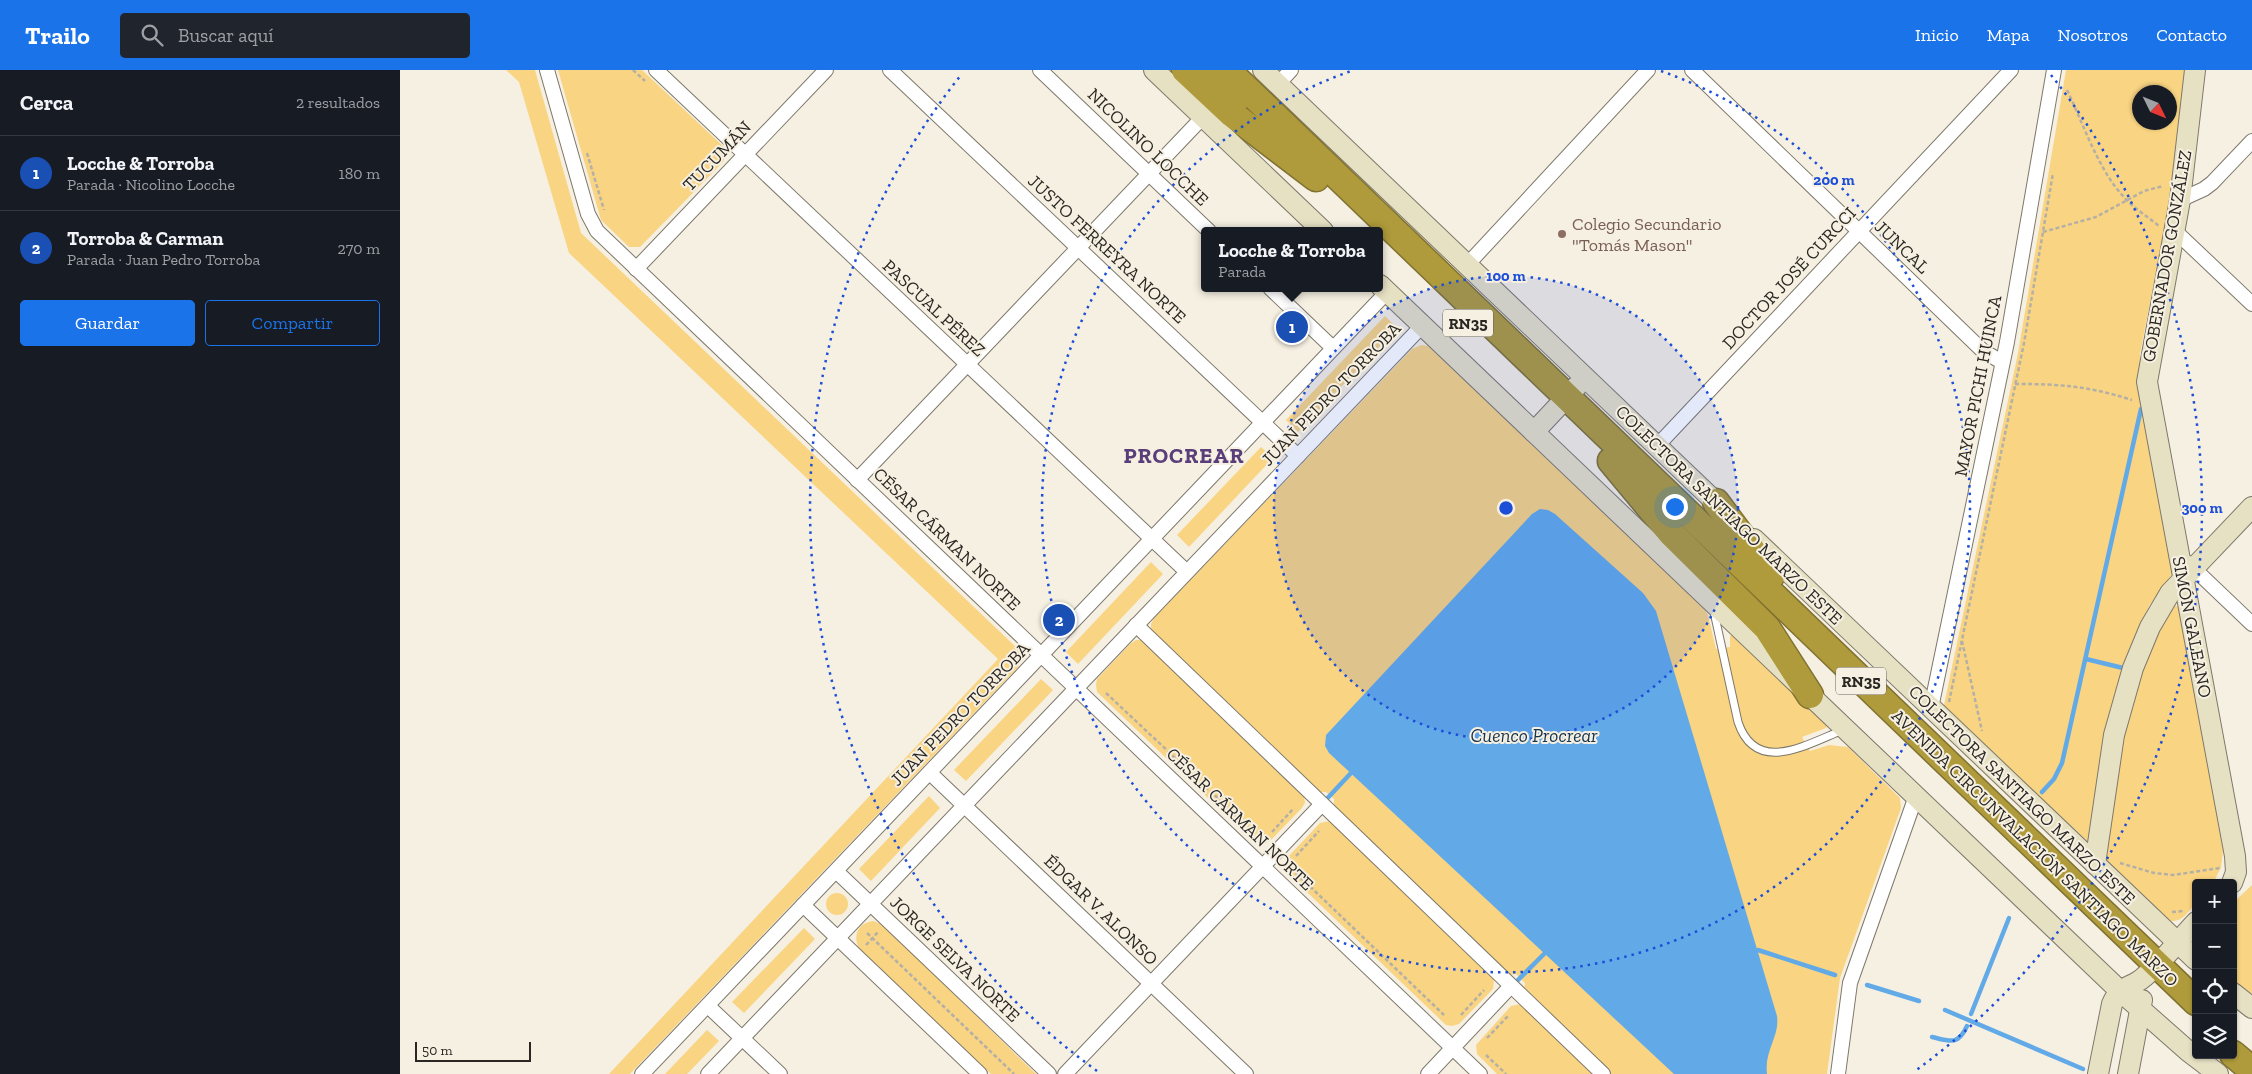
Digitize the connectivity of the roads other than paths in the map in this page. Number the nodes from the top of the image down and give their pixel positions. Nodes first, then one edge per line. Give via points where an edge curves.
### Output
1 (547, 70) edge
2 (656, 70) edge
3 (826, 70) edge
4 (890, 70) edge
5 (1040, 70) edge
6 (1154, 70) edge
7 (1185, 70) edge
8 (1203, 70) edge
9 (1226, 70) edge
10 (1244, 70) edge
11 (1263, 70) edge
12 (1648, 70) edge
13 (1692, 70) edge
14 (2011, 70) edge
15 (2054, 70) edge
16 (2195, 70) edge
17 (1284, 77) edge
18 (1203, 117) junction
19 (2252, 141) edge
20 (745, 154) junction
21 (1149, 174) junction
22 (1316, 178) junction
23 (2180, 195) junction
24 (1367, 205) junction
25 (1205, 227) edge
26 (1318, 227) edge
27 (1367, 227) edge
28 (2174, 230) junction
29 (1859, 232) junction
30 (1383, 242) edge
31 (1078, 248) junction
32 (1467, 265) junction
33 (636, 269) junction
34 (1383, 289) edge
35 (1274, 292) edge
36 (1380, 292) edge
37 (2252, 304) edge
38 (1422, 326) junction
39 (1333, 348) junction
40 (2002, 362) junction
41 (967, 364) junction
42 (1584, 377) junction
43 (2147, 382) joint
44 (1561, 402) junction
45 (1263, 423) junction
46 (1534, 432) junction
47 (1657, 446) junction
48 (1298, 456) junction
49 (1611, 461) junction
50 (857, 480) junction
51 (1716, 502) junction
52 (2252, 507) edge
53 (1152, 539) junction
54 (1187, 572) junction
55 (2188, 574) junction
56 (1712, 602) junction
57 (2252, 624) edge
58 (1136, 625) junction
59 (1041, 656) junction
60 (1076, 688) junction
61 (1810, 695) junction
62 (1939, 707) junction
63 (1846, 729) junction
64 (1918, 736) junction
65 (930, 773) junction
66 (1916, 796) junction
67 (1322, 804) junction
68 (964, 806) junction
69 (2095, 864) junction
70 (1263, 866) junction
71 (836, 871) junction
72 (2240, 874) edge
73 (870, 904) junction
74 (803, 905) junction
75 (2194, 924) edge
76 (838, 938) junction
77 (2177, 942) junction
78 (2192, 956) edge
79 (2151, 970) junction
80 (1151, 984) junction
81 (1512, 986) junction
82 (2120, 991) junction
83 (2237, 996) edge
84 (2192, 999) edge
85 (708, 1006) junction
86 (2252, 1008) edge
87 (2140, 1009) junction
88 (2192, 1016) edge
89 (742, 1038) junction
90 (2237, 1038) edge
91 (1453, 1048) junction
92 (2252, 1050) edge
93 (2237, 1057) edge
94 (2252, 1070) edge
95 (2214, 1071) edge
96 (642, 1074) edge
97 (708, 1074) edge
98 (780, 1074) edge
99 (980, 1074) edge
100 (1049, 1074) edge
101 (1065, 1074) edge
102 (1246, 1074) edge
103 (1428, 1074) edge
104 (1480, 1074) edge
105 (1603, 1074) edge
106 (1838, 1074) edge
107 (2098, 1074) edge
108 (2128, 1074) edge
109 (2190, 1074) edge

1 - 33 street, CÉSAR CÁRMAN NORTE via 590,220
2 - 20 street, PASCUAL PÉREZ
3 - 20 street, TUCUMÁN
4 - 31 street, JUSTO FERREYRA NORTE
5 - 21 street, NICOLINO LOCCHE
6 - 18 street
7 - 22 highway via 1232,114
8 - 22 highway
9 - 24 highway, AVENIDA CIRCUNVALACIÓN SANTIAGO MARZO / RN35
10 - 24 highway via 1320,144
11 - 17 street, COLECTORA SANTIAGO MARZO ESTE
12 - 32 street
13 - 29 street, JUNCAL
14 - 29 street, DOCTOR JOSÉ CURCCI
15 - 40 street, MAYOR PICHI HUINCA
16 - 23 street, GOBERNADOR GONZÁLEZ
17 - 32 street, COLECTORA SANTIAGO MARZO ESTE
18 - 21 street
18 - 26 street
19 - 23 street via 2212,183 2204,189
20 - 33 street, TUCUMÁN
20 - 41 street, PASCUAL PÉREZ
21 - 25 street, NICOLINO LOCCHE
21 - 31 street
22 - 27 highway
23 - 28 street, GOBERNADOR GONZÁLEZ
24 - 44 highway, AVENIDA CIRCUNVALACIÓN SANTIAGO MARZO / RN35
28 - 37 street
28 - 43 street, GOBERNADOR GONZÁLEZ
29 - 40 street, JUNCAL via 1983,351
29 - 47 street, DOCTOR JOSÉ CURCCI
30 - 44 highway, AVENIDA CIRCUNVALACIÓN SANTIAGO MARZO / RN35
31 - 41 street
31 - 45 street, JUSTO FERREYRA NORTE
32 - 42 street, COLECTORA SANTIAGO MARZO ESTE
33 - 50 street, CÉSAR CÁRMAN NORTE
34 - 38 street
35 - 39 street
36 - 39 street, JUAN PEDRO TORROBA
38 - 46 street
38 - 48 street, JUAN PEDRO TORROBA
39 - 45 street, JUAN PEDRO TORROBA
40 - 62 street, MAYOR PICHI HUINCA
41 - 50 street
41 - 53 street, PASCUAL PÉREZ
42 - 44 street
42 - 47 street, COLECTORA SANTIAGO MARZO ESTE
43 - 55 street, SIMÓN GALEANO via 2178,554
44 - 46 street
44 - 49 highway, AVENIDA CIRCUNVALACIÓN SANTIAGO MARZO / RN35
44 - 64 highway, AVENIDA CIRCUNVALACIÓN SANTIAGO MARZO / RN35
45 - 48 street, JUSTO FERREYRA NORTE
45 - 53 street, JUAN PEDRO TORROBA
46 - 56 street
47 - 51 street, COLECTORA SANTIAGO MARZO ESTE
48 - 54 street, JUAN PEDRO TORROBA
49 - 61 highway via 1671,533 1767,628
49 - 79 highway, AVENIDA CIRCUNVALACIÓN SANTIAGO MARZO / RN35
50 - 59 street, CÉSAR CÁRMAN NORTE
51 - 62 street, COLECTORA SANTIAGO MARZO ESTE
51 - 64 highway via 1772,578 1868,667
52 - 55 street
53 - 54 street, PASCUAL PÉREZ
53 - 59 street, JUAN PEDRO TORROBA
54 - 58 street, JUAN PEDRO TORROBA
55 - 57 street
55 - 69 street via 2166,598 2152,621 2123,698 2110,756
55 - 72 street, SIMÓN GALEANO
56 - 61 street
56 - 63 lane via 1738,722 1748,740 1762,750 1779,753
58 - 60 street, JUAN PEDRO TORROBA
58 - 67 street
59 - 60 street, CÉSAR CÁRMAN NORTE
59 - 65 street, JUAN PEDRO TORROBA
60 - 68 street, JUAN PEDRO TORROBA
60 - 70 street, CÉSAR CÁRMAN NORTE
61 - 63 street
62 - 69 street, COLECTORA SANTIAGO MARZO ESTE
63 - 66 street
64 - 79 highway, AVENIDA CIRCUNVALACIÓN SANTIAGO MARZO / RN35
65 - 68 street, ÉDGAR V. ALONSO
65 - 71 street, JUAN PEDRO TORROBA
66 - 82 street
66 - 106 street via 1850,983
67 - 70 street
67 - 81 street
68 - 73 street, JUAN PEDRO TORROBA
68 - 80 street, ÉDGAR V. ALONSO
69 - 77 street, COLECTORA SANTIAGO MARZO ESTE
70 - 80 street
70 - 91 street, CÉSAR CÁRMAN NORTE
71 - 73 street, JORGE SELVA NORTE
71 - 74 street, JUAN PEDRO TORROBA
73 - 76 street, JUAN PEDRO TORROBA
73 - 100 street, JORGE SELVA NORTE
74 - 76 street
74 - 85 street, JUAN PEDRO TORROBA
75 - 77 street
76 - 89 street, JUAN PEDRO TORROBA
76 - 99 street
77 - 78 street, COLECTORA SANTIAGO MARZO ESTE
77 - 79 street
79 - 82 street
79 - 84 highway, AVENIDA CIRCUNVALACIÓN SANTIAGO MARZO / RN35
79 - 87 street
79 - 88 highway, AVENIDA CIRCUNVALACIÓN SANTIAGO MARZO / RN35
80 - 101 street
80 - 102 street, ÉDGAR V. ALONSO
81 - 91 street
81 - 105 street
82 - 87 street
82 - 107 street via 2112,1004
83 - 86 street
85 - 89 street
85 - 96 street, JUAN PEDRO TORROBA
87 - 95 street
87 - 108 street
89 - 97 street, JUAN PEDRO TORROBA
89 - 98 street
90 - 92 highway
91 - 103 street
91 - 104 street, CÉSAR CÁRMAN NORTE
93 - 94 highway
95 - 109 street

